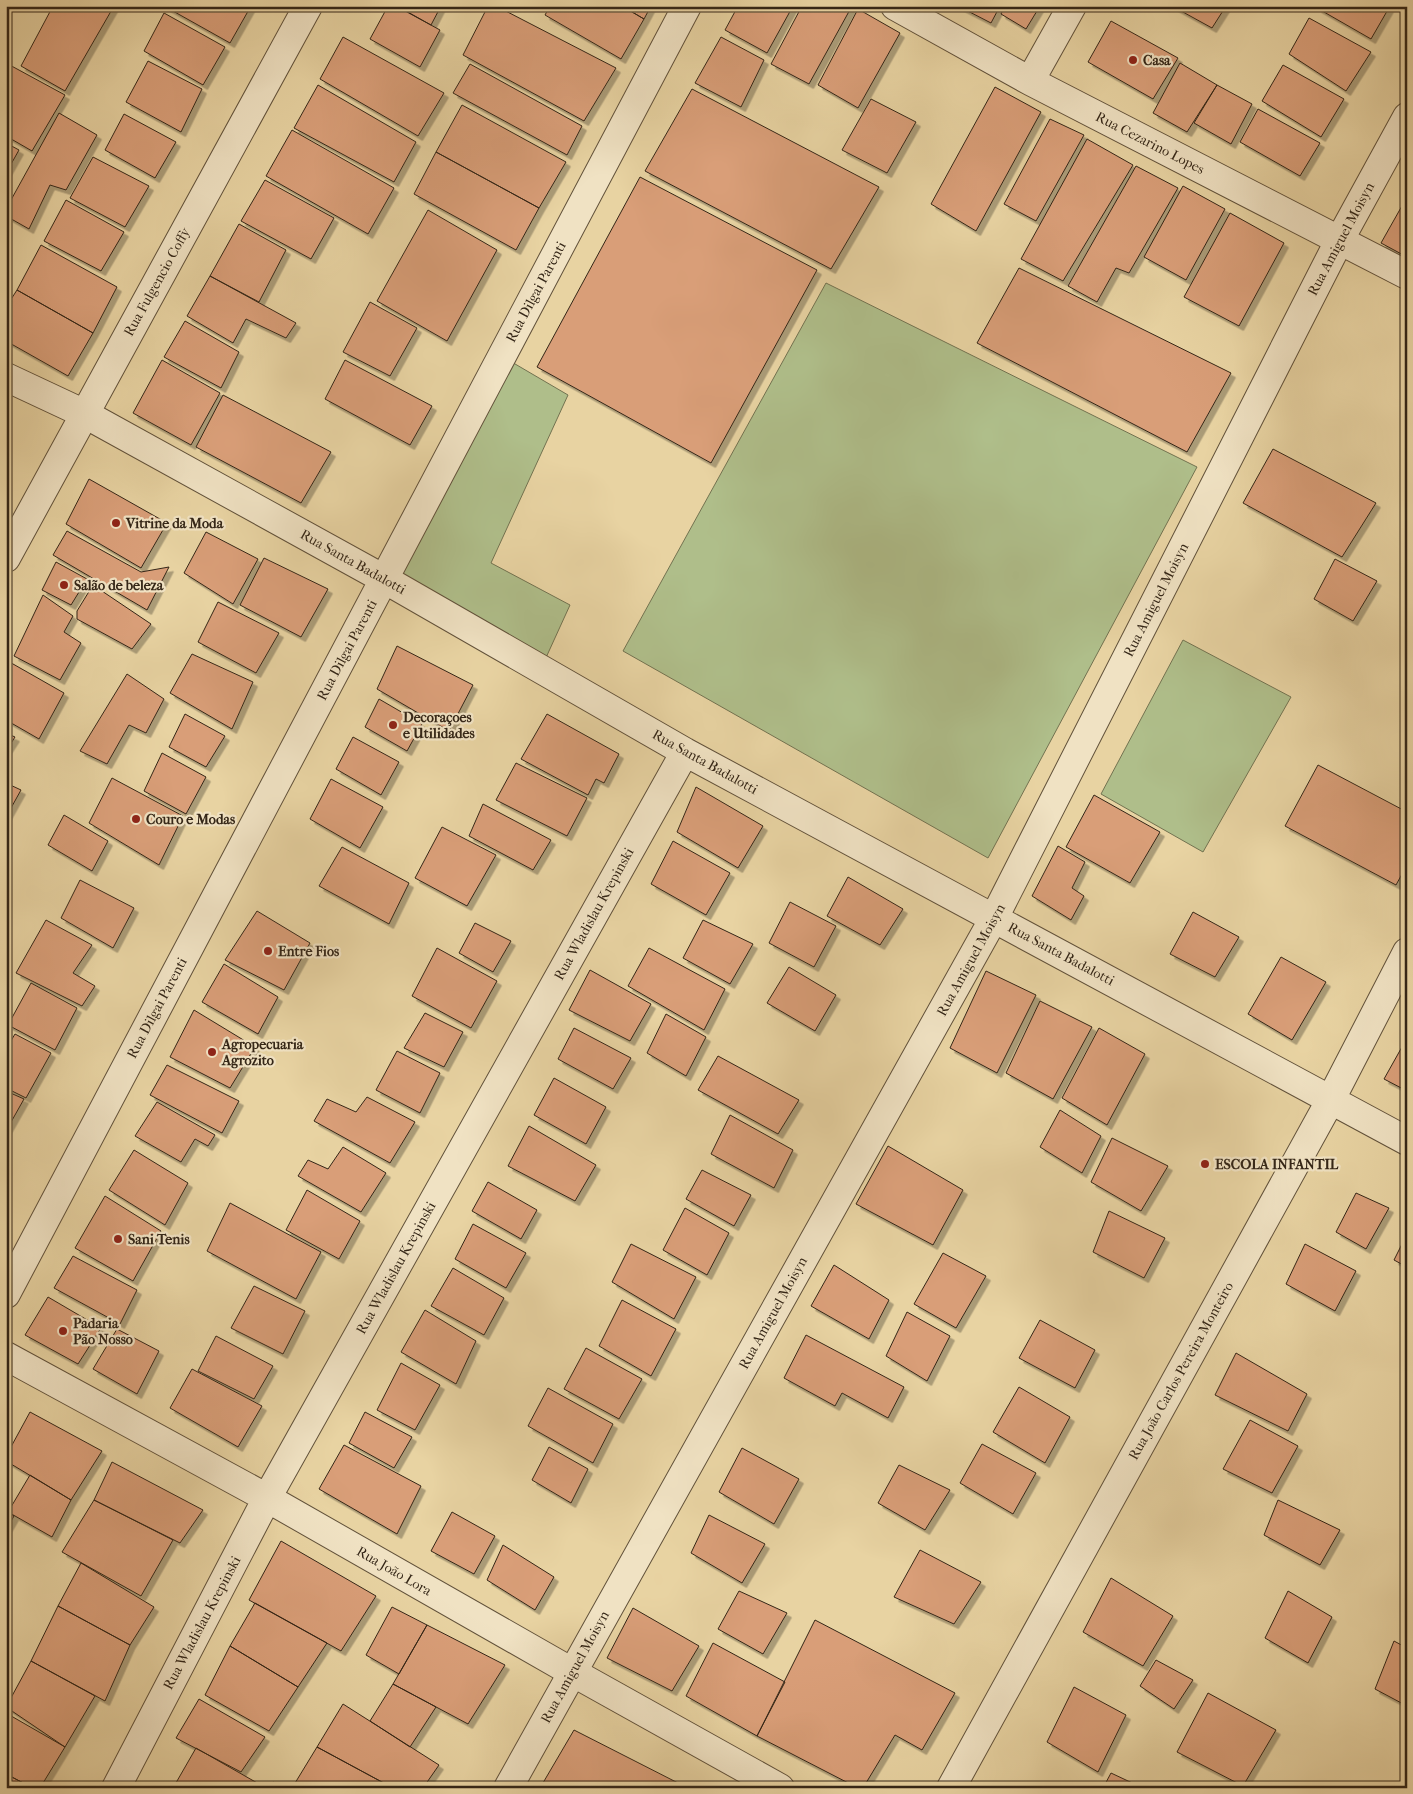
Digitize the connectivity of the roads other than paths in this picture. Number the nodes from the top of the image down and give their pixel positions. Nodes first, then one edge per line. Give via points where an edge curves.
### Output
1 (308, 6) edge
2 (687, 6) edge
3 (895, 6) edge
4 (1072, 6) edge
5 (1030, 81) junction
6 (1407, 117) edge
7 (1338, 240) junction
8 (1407, 275) edge
9 (6, 377) edge
10 (85, 414) junction
11 (6, 558) edge
12 (384, 579) junction
13 (685, 752) junction
14 (994, 918) junction
15 (1407, 952) edge
16 (1330, 1101) junction
17 (1407, 1141) edge
18 (6, 1294) edge
19 (6, 1356) edge
20 (268, 1498) junction
21 (572, 1672) junction
22 (116, 1788) edge
23 (508, 1788) edge
24 (780, 1788) edge
25 (952, 1788) edge

1 - 10 street, Rua Fulgencio Coffy
2 - 12 street, Rua Dilgai Parenti
3 - 5 street, Rua Cezarino Lopes
4 - 5 street
5 - 7 street, Rua Cezarino Lopes
6 - 7 street, Rua Amiguel Moisyn
7 - 8 street, Rua Cezarino Lopes
7 - 14 street, Rua Amiguel Moisyn
9 - 10 street, Rua Santa Badalotti
10 - 11 street, Rua Fulgencio Coffy
10 - 12 street, Rua Santa Badalotti
12 - 13 street, Rua Santa Badalotti
12 - 18 street, Rua Dilgai Parenti
13 - 14 street, Rua Santa Badalotti
13 - 20 street, Rua Wladislau Krepinski
14 - 16 street, Rua Santa Badalotti
14 - 21 street, Rua Amiguel Moisyn
15 - 16 street, Rua João Carlos Pereira Monteiro
16 - 17 street, Rua Santa Badalotti
16 - 25 street, Rua João Carlos Pereira Monteiro
19 - 20 street, Rua João Lora
20 - 21 street, Rua João Lora
20 - 22 street, Rua Wladislau Krepinski
21 - 23 street, Rua Amiguel Moisyn
21 - 24 street, Rua João Lora

